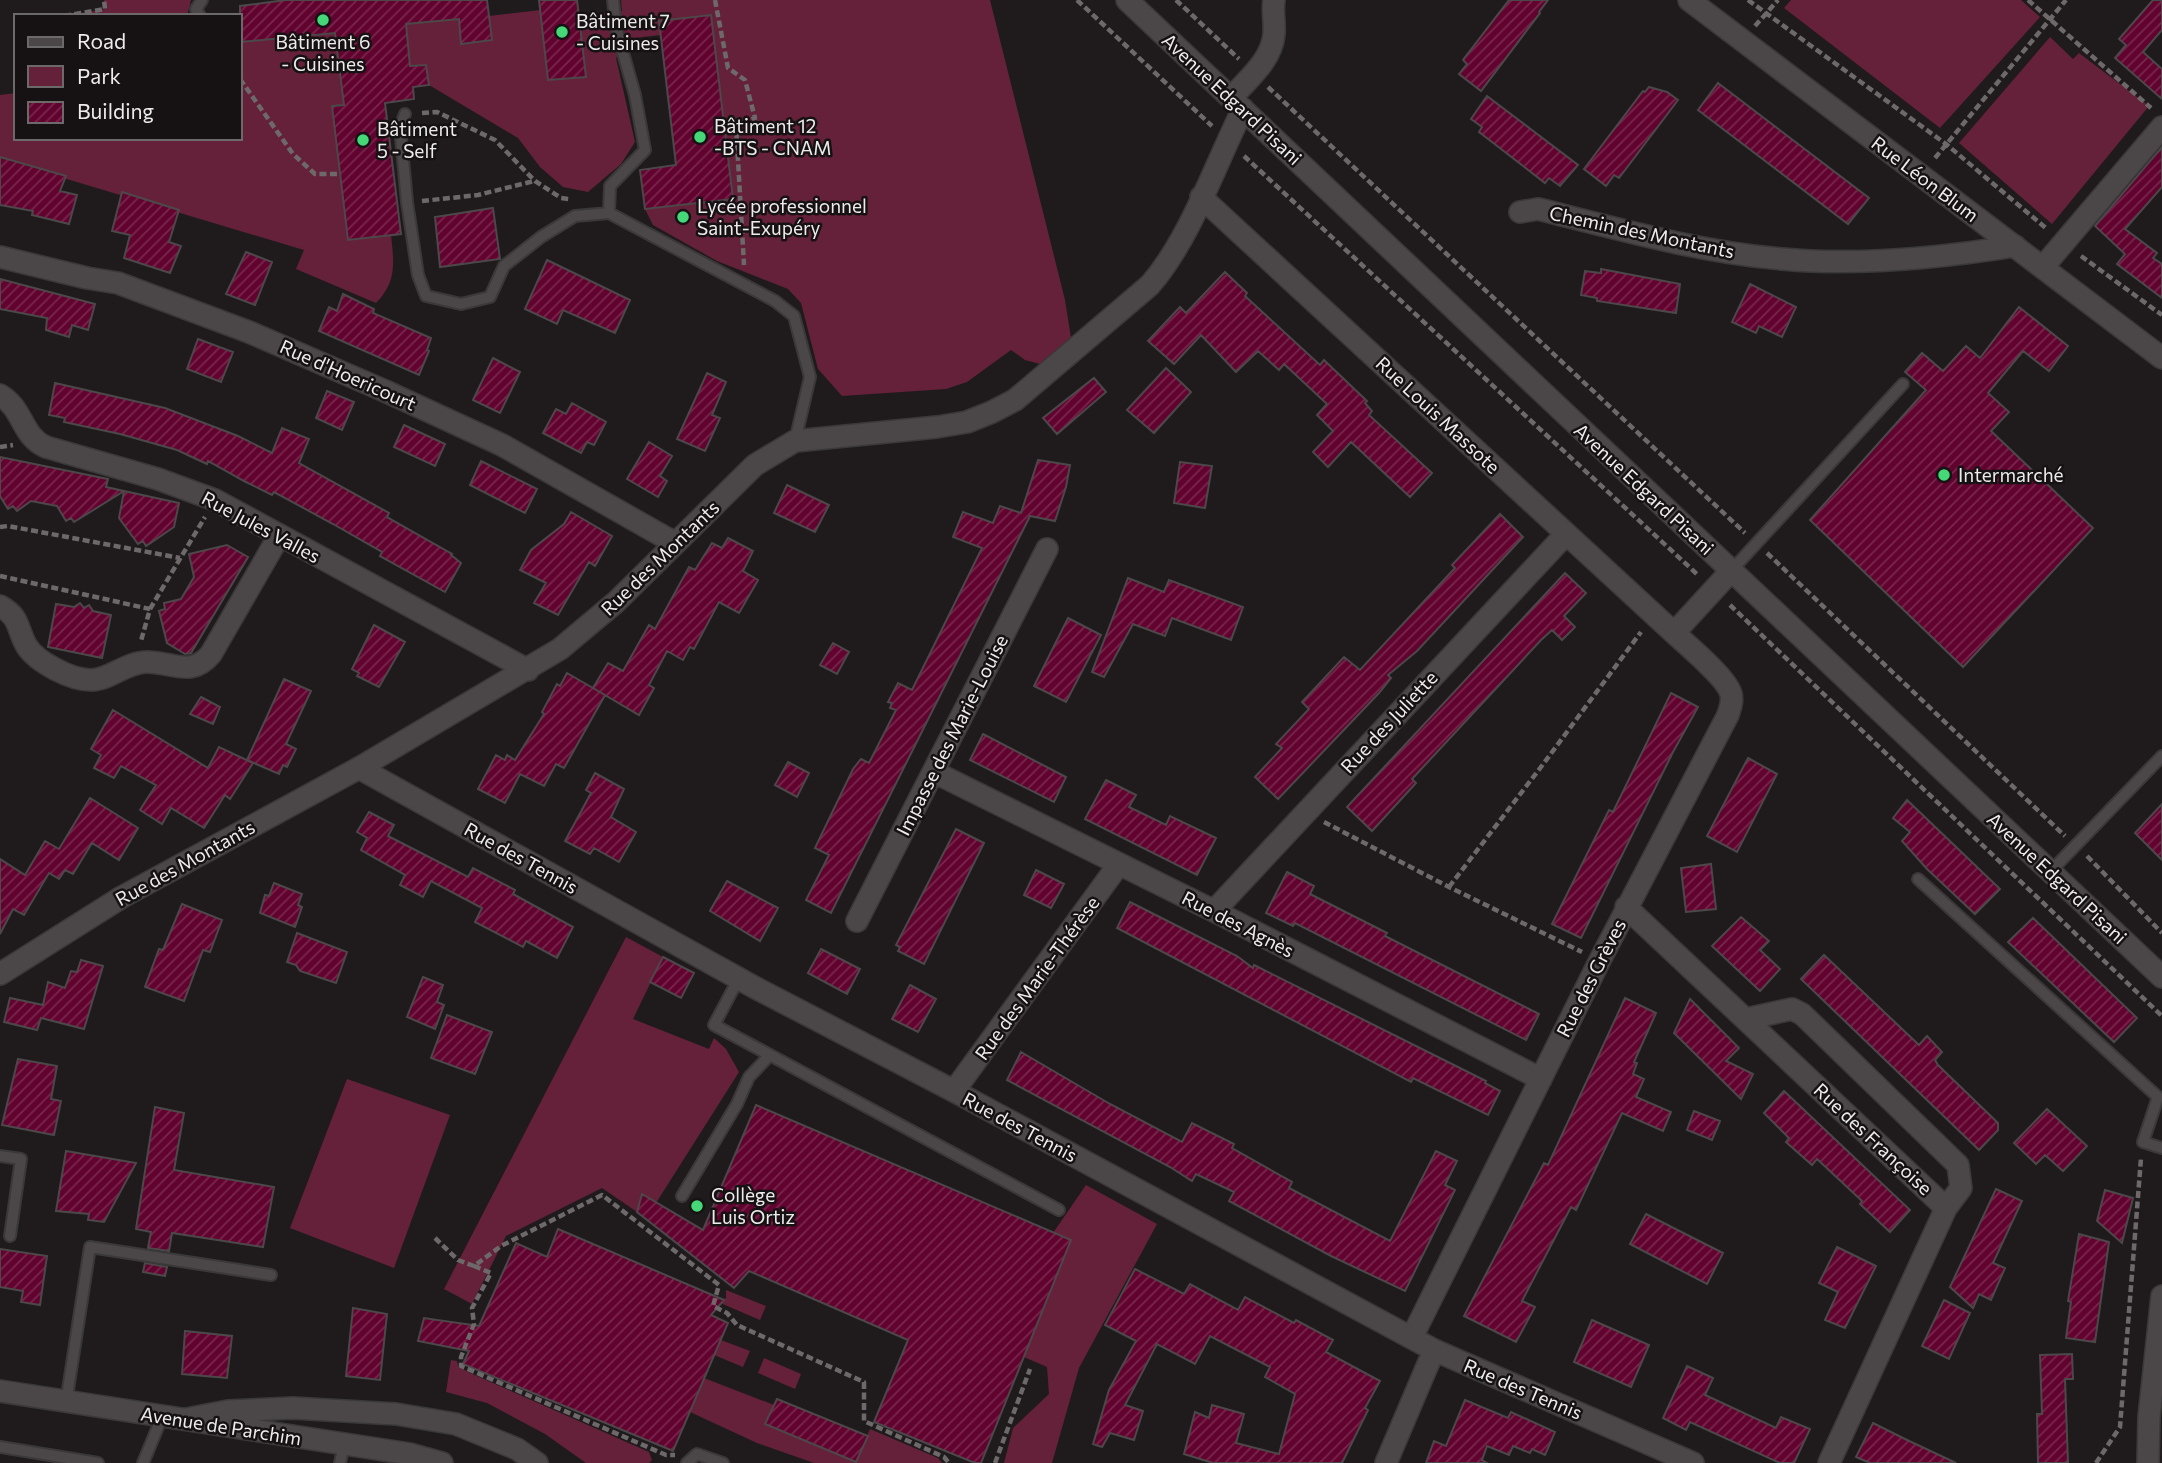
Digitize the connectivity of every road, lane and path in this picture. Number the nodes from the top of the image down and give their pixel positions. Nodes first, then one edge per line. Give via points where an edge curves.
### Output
1 (104, 0) edge
2 (613, 0) edge
3 (715, 0) edge
4 (1077, 0) edge
5 (1128, 0) edge
6 (1176, 0) edge
7 (1274, 0) edge
8 (1689, 0) edge
9 (1748, 0) edge
10 (1778, 0) edge
11 (2028, 0) edge
12 (2066, 0) edge
13 (1766, 13) junction
14 (76, 14) edge
15 (2050, 19) junction
16 (1742, 40) junction
17 (1253, 73) junction
18 (242, 82) edge
19 (1237, 104) junction
20 (405, 114) joint
21 (2159, 120) edge
22 (1228, 141) junction
23 (1946, 144) junction
24 (340, 174) dead end
25 (1920, 175) junction
26 (535, 181) junction
27 (1201, 197) junction
28 (575, 199) dead end
29 (407, 202) junction
30 (1520, 212) dead end
31 (609, 213) junction
32 (2063, 243) junction
33 (2015, 246) junction
34 (0, 257) edge
35 (2043, 267) junction
36 (744, 285) junction
37 (2162, 315) edge
38 (2162, 358) edge
39 (1903, 384) dead end
40 (0, 395) edge
41 (795, 441) junction
42 (215, 500) junction
43 (0, 527) edge
44 (1566, 534) junction
45 (279, 536) junction
46 (675, 543) junction
47 (1756, 543) junction
48 (1047, 549) dead end
49 (180, 558) junction
50 (1731, 571) junction
51 (0, 576) edge
52 (1712, 589) junction
53 (0, 606) edge
54 (150, 609) junction
55 (1654, 614) junction
56 (1674, 633) junction
57 (136, 663) junction
58 (528, 670) junction
59 (2162, 756) edge
60 (359, 768) junction
61 (934, 772) junction
62 (1305, 812) junction
63 (2076, 845) junction
64 (1119, 864) junction
65 (2050, 872) junction
66 (1918, 879) dead end
67 (1449, 887) junction
68 (1626, 907) junction
69 (1214, 911) junction
70 (857, 921) dead end
71 (2162, 933) edge
72 (1600, 960) junction
73 (0, 975) edge
74 (2162, 977) edge
75 (738, 978) junction
76 (2162, 1016) edge
77 (1746, 1019) junction
78 (770, 1055) junction
79 (1541, 1079) junction
80 (954, 1091) junction
81 (2143, 1142) junction
82 (2162, 1148) edge
83 (0, 1156) edge
84 (682, 1196) dead end
85 (1946, 1208) junction
86 (1059, 1210) dead end
87 (10, 1236) dead end
88 (435, 1238) dead end
89 (474, 1266) junction
90 (271, 1275) dead end
91 (2162, 1296) edge
92 (1412, 1337) junction
93 (1434, 1350) junction
94 (1030, 1370) dead end
95 (0, 1391) edge
96 (66, 1403) junction
97 (162, 1416) junction
98 (184, 1420) junction
99 (0, 1447) edge
100 (342, 1453) edge
101 (696, 1454) junction
102 (98, 1463) edge
103 (143, 1463) edge
104 (442, 1463) edge
105 (537, 1463) edge
106 (687, 1463) edge
107 (723, 1463) edge
108 (949, 1463) edge
109 (995, 1463) edge
110 (1386, 1463) edge
111 (1693, 1463) edge
112 (1829, 1463) edge
113 (2096, 1463) edge
114 (2148, 1463) edge

1 - 14 path via 106,9
2 - 31 lane via 645,150 610,186
3 - 36 path via 728,68 745,80 755,118 736,125
4 - 22 path
5 - 19 street, Avenue Edgard Pisani
6 - 17 path
7 - 17 street, Rue des Montants via 1271,48
8 - 16 street, Rue Léon Blum
9 - 13 path
10 - 13 path
11 - 15 path
12 - 15 path
13 - 16 path
13 - 23 path
15 - 21 path
15 - 23 path
16 - 25 street, Rue Léon Blum
17 - 19 street, Rue des Montants
17 - 47 path
18 - 24 path via 293,154 315,174
19 - 22 street, Rue des Montants
19 - 50 street, Avenue Edgard Pisani
20 - 26 path via 437,111 495,140
20 - 29 lane via 400,128
21 - 32 street
22 - 27 street, Rue des Montants
22 - 52 path
23 - 25 path
23 - 32 path
25 - 33 street, Rue Léon Blum
26 - 28 path via 561,198
26 - 29 path via 478,195
27 - 41 street, Rue des Montants via 1166,267 1150,285 1015,400 967,422
27 - 44 street, Rue Louis Massote
29 - 31 lane via 418,275 426,296 461,304 490,297 504,266 575,216
30 - 33 street, Chemin des Montants via 1538,209 1678,244 1784,260 1917,258
31 - 36 lane
32 - 35 street
32 - 37 path
33 - 35 street, Rue Léon Blum
34 - 46 street, Rue d'Hoericourt via 118,283 261,338 502,445
35 - 38 street, Rue Léon Blum
36 - 41 lane via 794,316 810,377
39 - 47 lane
40 - 42 street, Rue Jules Valles via 17,408 35,442
41 - 46 street, Rue des Montants via 755,465
42 - 45 street, Rue Jules Valles
42 - 49 path
43 - 49 path
44 - 55 street, Rue Louis Massote
44 - 62 street, Rue des Juliette
45 - 57 street via 203,663 187,668
45 - 58 street, Rue Jules Valles
46 - 58 street, Rue des Montants via 587,629
47 - 50 lane
47 - 63 path
48 - 61 street, Impasse des Marie-Louise
49 - 54 path
50 - 52 street
50 - 65 street, Avenue Edgard Pisani
51 - 54 path
52 - 56 street
52 - 76 path
53 - 57 street via 17,620 28,649 62,673 97,680
54 - 57 path
55 - 56 street, Rue Louis Massote
55 - 67 path
56 - 68 street, Rue des Grèves via 1725,682 1732,704
58 - 60 street, Rue des Montants
59 - 63 lane
60 - 73 street, Rue des Montants via 122,897
60 - 75 street, Rue des Tennis
61 - 64 street, Rue des Agnès
61 - 70 street, Impasse des Marie-Louise
62 - 67 path
62 - 69 street, Rue des Juliette
63 - 65 lane
63 - 71 path
64 - 69 street, Rue des Agnès
64 - 80 street, Rue des Marie-Thérèse
65 - 74 street, Avenue Edgard Pisani
66 - 81 lane via 2158,1097
67 - 72 path
68 - 72 street, Rue des Grèves
68 - 77 street, Rue des Françoise
69 - 79 street, Rue des Agnès
72 - 79 street, Rue des Grèves
75 - 78 lane via 714,1026
75 - 80 street, Rue des Tennis
77 - 85 street, Rue des Françoise
77 - 85 street via 1791,1009 1802,1014 1958,1164 1961,1188
78 - 84 lane via 749,1077
78 - 86 lane
79 - 92 street, Rue des Grèves
80 - 92 street, Rue des Tennis
81 - 82 lane
81 - 113 path via 2120,1427
83 - 87 lane via 21,1159
85 - 112 street, Rue des Françoise
88 - 89 path via 458,1260
89 - 101 path via 491,1273 472,1308 474,1324 461,1366 666,1455
89 - 108 path via 501,1246 602,1195 719,1285 713,1306 737,1325 864,1382 864,1421
90 - 96 lane via 90,1247
91 - 114 street
92 - 93 street, Rue des Tennis
93 - 110 street
93 - 111 street, Rue des Tennis
94 - 109 path
95 - 96 street, Avenue de Parchim
96 - 97 street, Avenue de Parchim
97 - 98 street, Avenue de Parchim
97 - 103 lane
98 - 100 street, Avenue de Parchim
98 - 105 street via 228,1411 293,1408 396,1415 456,1424 517,1449
99 - 102 lane
100 - 104 street, Avenue de Parchim via 410,1454
101 - 106 lane
101 - 107 lane

